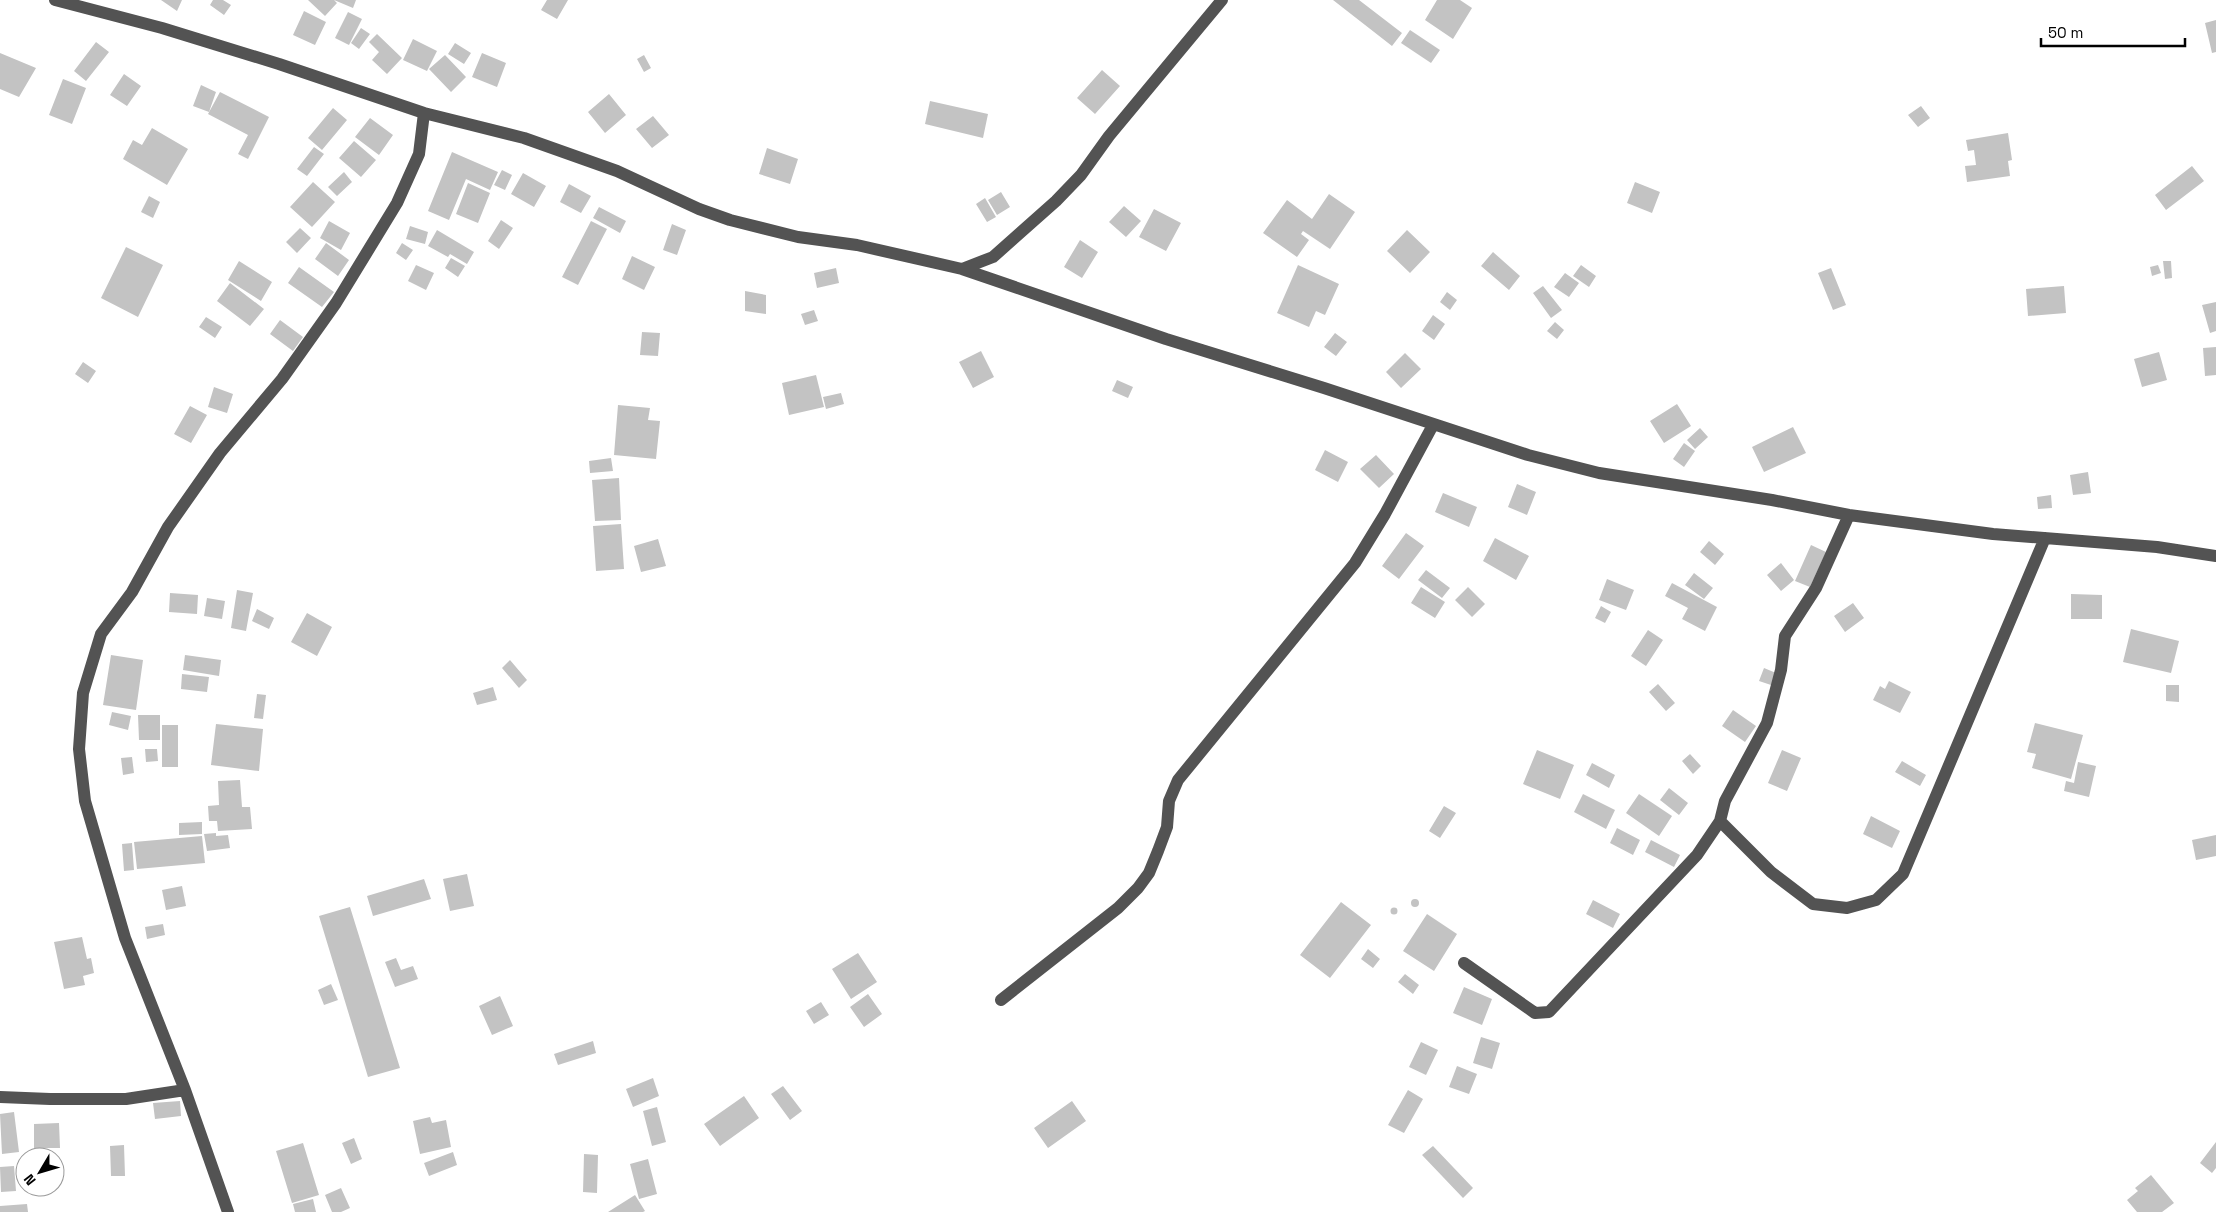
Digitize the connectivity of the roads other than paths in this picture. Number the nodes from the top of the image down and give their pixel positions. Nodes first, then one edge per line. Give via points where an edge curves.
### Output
1 (55, 0) edge
2 (1222, 0) edge
3 (424, 113) junction
4 (962, 269) junction
5 (1433, 425) junction
6 (1849, 515) junction
7 (2045, 538) junction
8 (2216, 556) edge
9 (1720, 821) junction
10 (1464, 963) dead end
11 (1001, 1000) dead end
12 (185, 1090) junction
13 (0, 1097) edge
14 (228, 1212) edge

1 - 3 street via 162,28
2 - 4 street via 1056,202 993,257
3 - 4 street via 534,142 617,171 730,220 798,237 857,245
3 - 12 street via 419,154 397,203 326,318 282,379 220,453 168,527 132,592 101,634 83,693 79,749 85,801 125,938
4 - 5 street
5 - 6 street via 1528,456 1600,473 1754,496
5 - 11 street via 1386,514 1355,563 1178,780 1170,801 1167,827 1149,873 1138,888 1118,908
6 - 7 street
6 - 9 street via 1816,588 1785,636 1781,670 1767,723 1725,801
7 - 8 street via 2157,546
7 - 9 street via 1903,874 1876,900 1847,908 1813,904 1771,872
9 - 10 street via 1698,855 1549,1012 1535,1013
12 - 13 street via 126,1099
12 - 14 street

